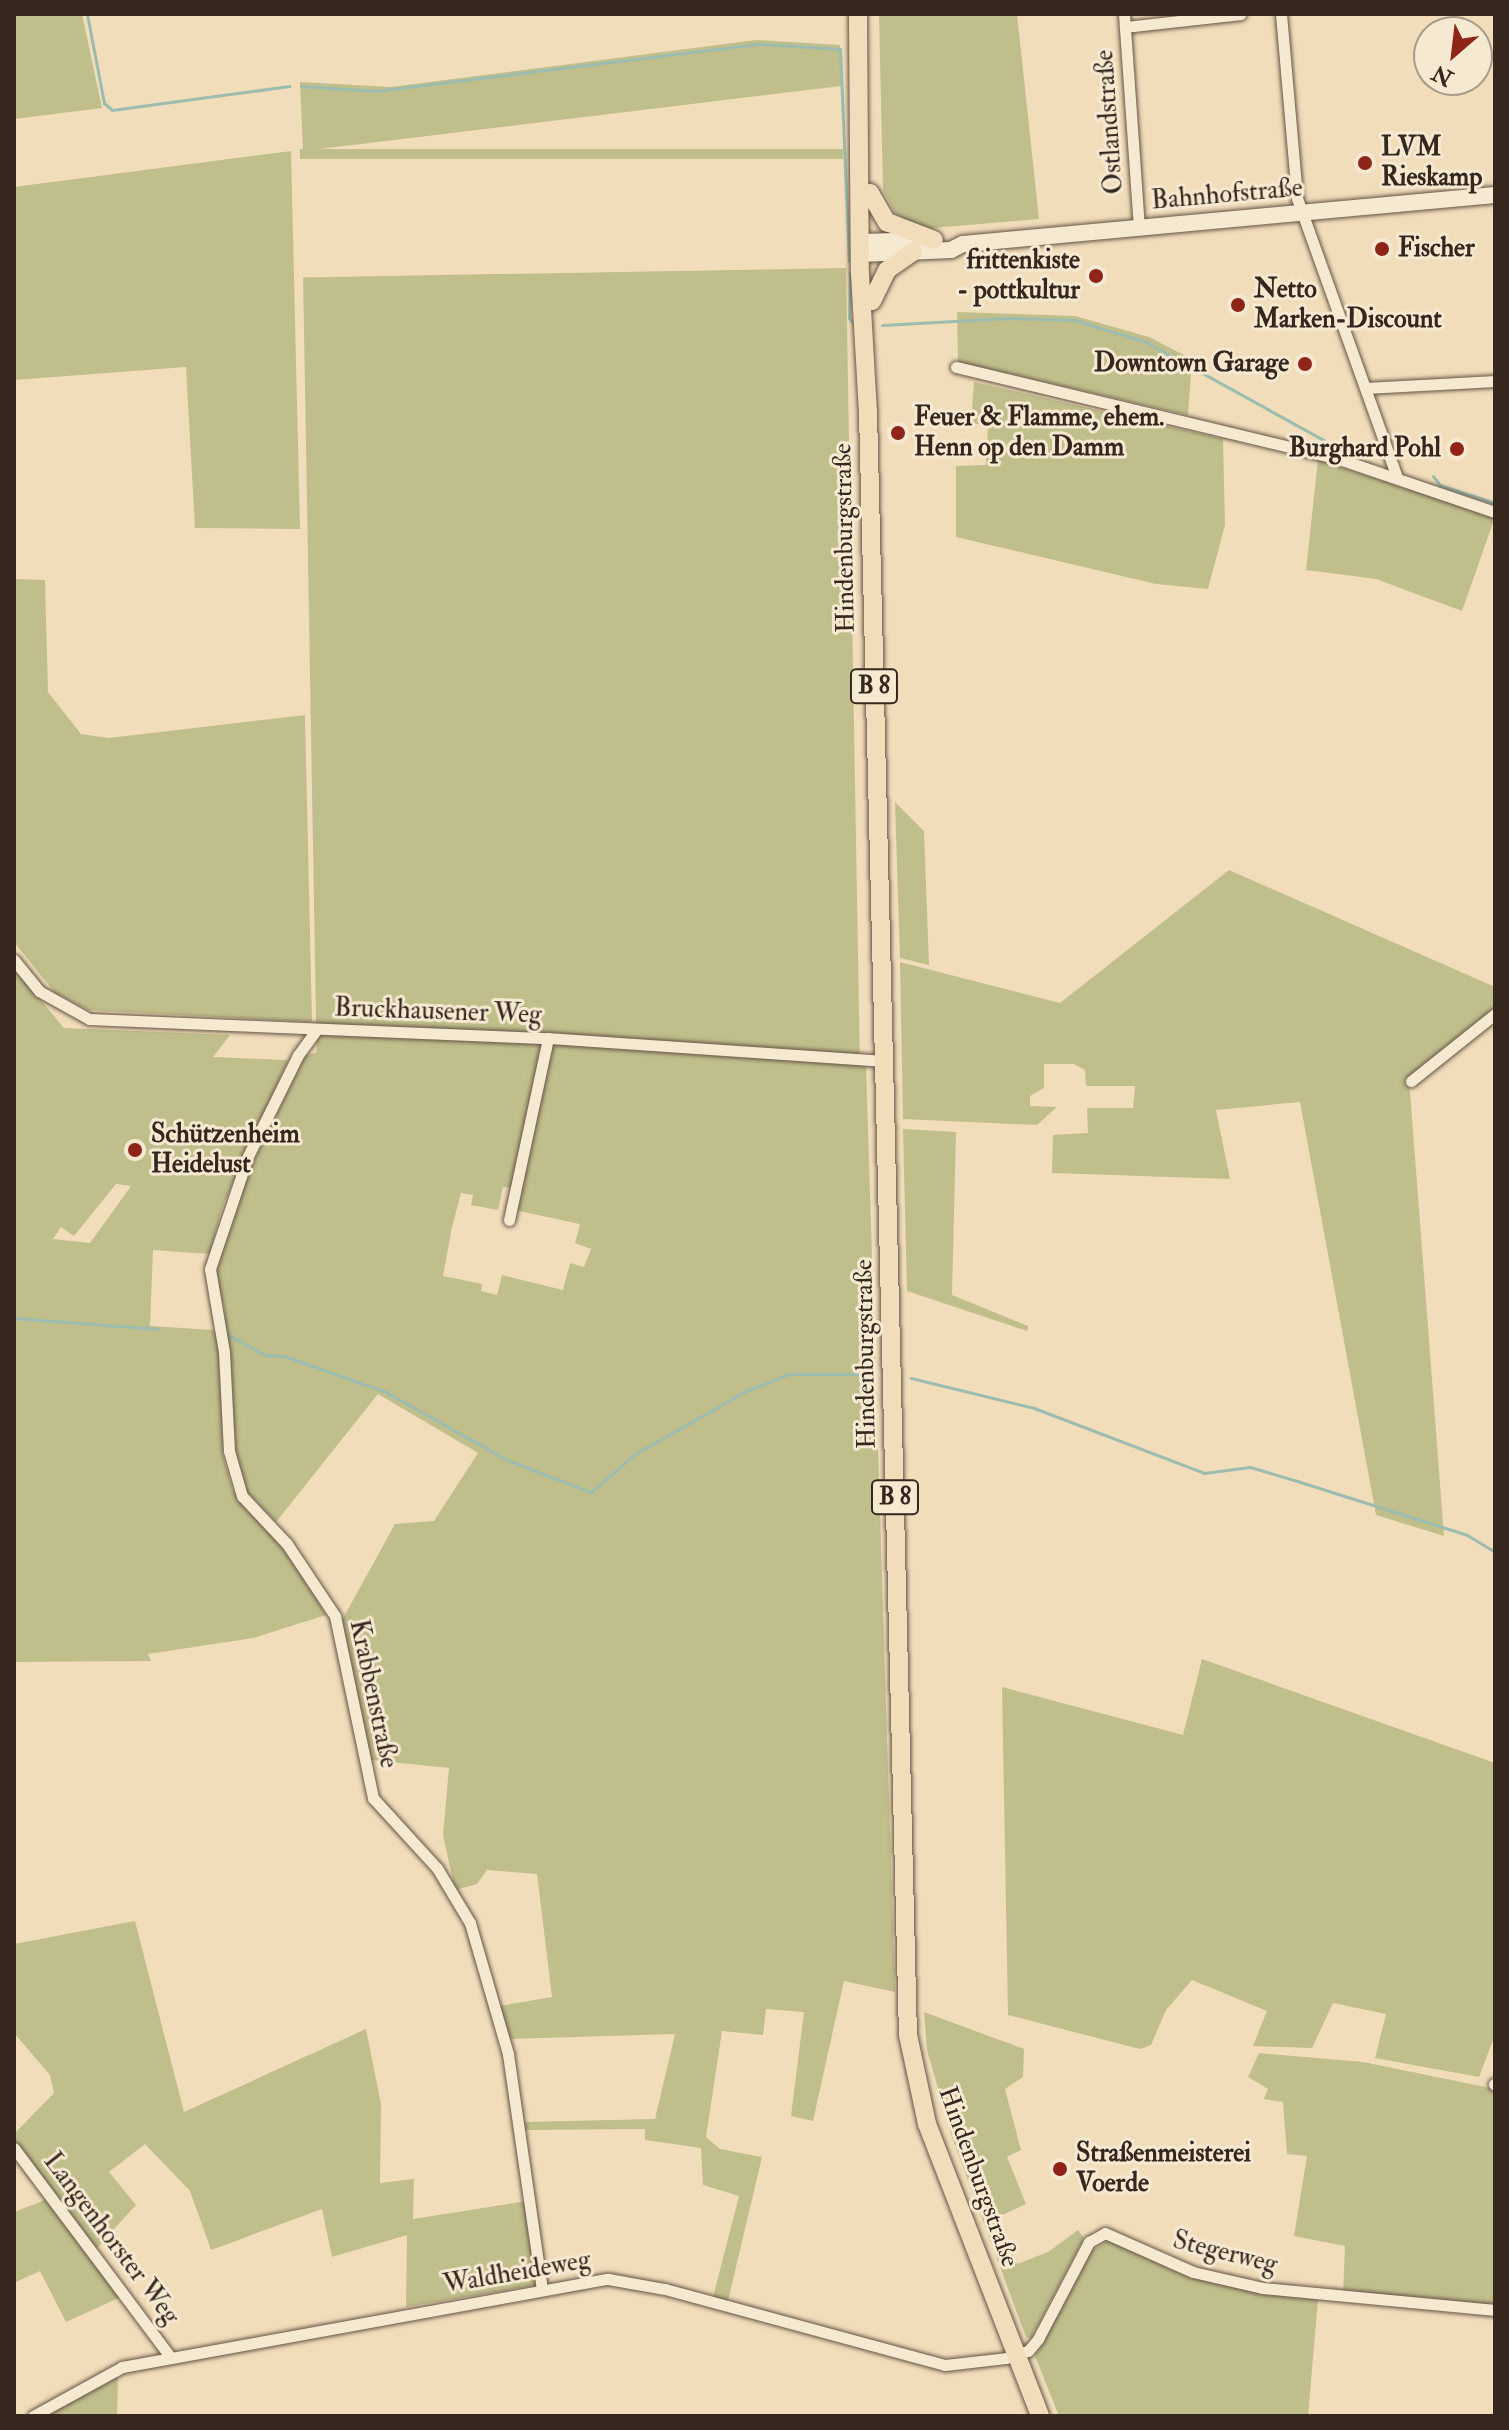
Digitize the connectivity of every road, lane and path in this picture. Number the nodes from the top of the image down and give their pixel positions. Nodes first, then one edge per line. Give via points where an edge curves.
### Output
1 (858, 14) edge
2 (1240, 14) edge
3 (1281, 14) edge
4 (1124, 20) edge
5 (859, 78) junction
6 (870, 193) junction
7 (1495, 195) edge
8 (1304, 212) junction
9 (1139, 228) junction
10 (934, 240) junction
11 (963, 244) junction
12 (866, 248) junction
13 (913, 252) junction
14 (872, 301) junction
15 (956, 367) dead end
16 (1495, 381) edge
17 (1366, 388) junction
18 (868, 412) junction
19 (1397, 477) junction
20 (1495, 512) edge
21 (14, 960) edge
22 (1495, 1014) edge
23 (317, 1029) junction
24 (548, 1038) junction
25 (883, 1061) junction
26 (1411, 1081) dead end
27 (509, 1220) dead end
28 (14, 2148) edge
29 (542, 2290) junction
30 (1495, 2310) edge
31 (1016, 2356) junction
32 (171, 2358) junction
33 (33, 2416) edge
34 (1040, 2416) edge

1 - 5 main road, Hindenburgstraße / B 8
2 - 4 street
3 - 8 street via 1297,198
4 - 9 street, Ostlandstraße
5 - 6 main road, Hindenburgstraße / B 8
5 - 12 main road, Hindenburgstraße / B 8
6 - 10 main road via 887,222
6 - 12 main road, Hindenburgstraße / B 8
7 - 8 street, Bahnhofstraße
8 - 9 street, Bahnhofstraße
8 - 17 street
9 - 11 street, Bahnhofstraße
10 - 11 street, Bahnhofstraße
10 - 12 street, Bahnhofstraße
11 - 13 street, Bahnhofstraße via 951,250
12 - 13 street, Bahnhofstraße
12 - 14 main road, Hindenburgstraße / B 8
12 - 18 main road, Hindenburgstraße / B 8
13 - 14 main road via 887,270
14 - 18 main road, Hindenburgstraße / B 8
15 - 19 street
16 - 17 street
17 - 19 street
18 - 25 main road, Hindenburgstraße / B 8
19 - 20 street
21 - 23 street, Bruckhausener Weg via 39,991 89,1019
22 - 26 street
23 - 24 street, Bruckhausener Weg
23 - 29 street, Krabbenstraße via 298,1055 248,1156 210,1269 224,1352 229,1451 242,1496 287,1544 335,1616 373,1798 437,1868 470,1923 508,2054
24 - 25 street, Bruckhausener Weg
24 - 27 street
25 - 31 main road, Hindenburgstraße / B 8 via 908,2035 927,2124
28 - 32 street, Langenhorster Weg
29 - 31 street, Waldheideweg via 608,2279 641,2283 945,2365
29 - 32 street, Waldheideweg
30 - 31 street, Stegerweg via 1263,2288 1193,2272 1105,2233 1089,2242 1038,2339
31 - 34 main road, Hindenburgstraße / B 8
32 - 33 street, Waldheideweg via 122,2367

